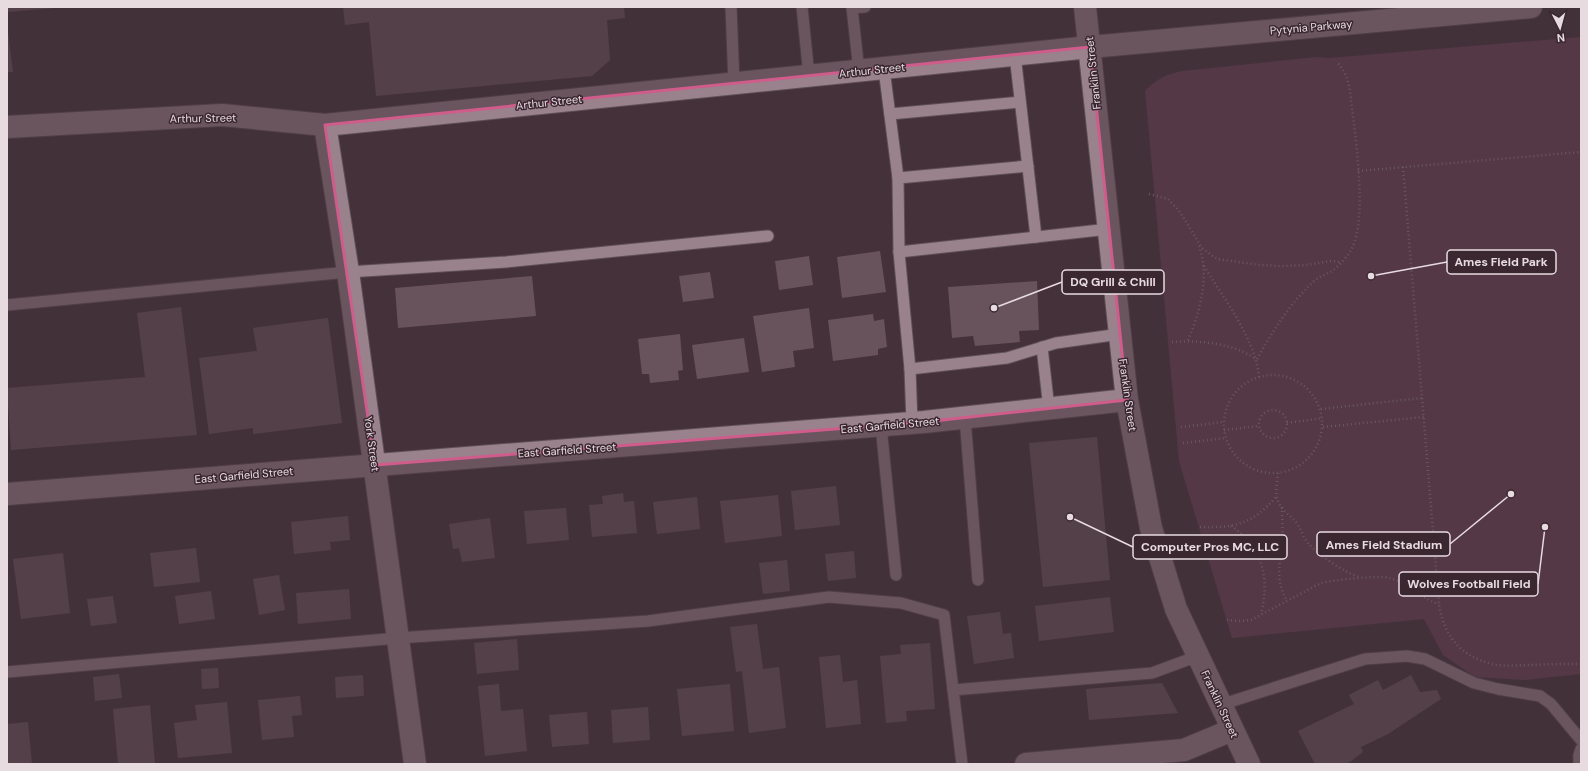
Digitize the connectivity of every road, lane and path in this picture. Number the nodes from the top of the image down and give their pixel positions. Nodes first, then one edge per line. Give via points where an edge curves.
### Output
1 (731, 7) edge
2 (802, 7) edge
3 (865, 7) edge
4 (1085, 7) edge
5 (1531, 7) edge
6 (852, 8) edge
7 (1090, 47) junction
8 (1015, 55) junction
9 (1337, 62) dead end
10 (884, 69) junction
11 (859, 71) junction
12 (809, 76) junction
13 (734, 82) junction
14 (1020, 102) junction
15 (890, 114) junction
16 (325, 125) junction
17 (7, 127) edge
18 (1581, 152) edge
19 (1028, 166) junction
20 (1403, 167) junction
21 (1358, 171) junction
22 (898, 178) junction
23 (1149, 194) dead end
24 (1109, 229) junction
25 (768, 236) dead end
26 (1036, 237) junction
27 (1197, 241) junction
28 (899, 252) junction
29 (1341, 262) junction
30 (1204, 266) junction
31 (348, 272) junction
32 (7, 305) edge
33 (1120, 334) junction
34 (1188, 340) junction
35 (1172, 342) dead end
36 (1042, 347) junction
37 (1256, 359) junction
38 (910, 369) junction
39 (1259, 376) junction
40 (1422, 398) junction
41 (1127, 400) junction
42 (1049, 409) junction
43 (1321, 409) junction
44 (1424, 417) junction
45 (965, 418) junction
46 (1323, 418) junction
47 (1224, 422) junction
48 (912, 423) junction
49 (1287, 423) junction
50 (882, 426) junction
51 (1259, 426) junction
52 (1181, 427) dead end
53 (1323, 427) junction
54 (1224, 430) junction
55 (1226, 438) junction
56 (1183, 444) dead end
57 (375, 465) junction
58 (1278, 473) junction
59 (7, 494) edge
60 (1277, 495) junction
61 (1282, 507) junction
62 (1231, 526) junction
63 (1200, 527) dead end
64 (896, 575) dead end
65 (1361, 578) junction
66 (978, 580) dead end
67 (1287, 601) junction
68 (1440, 604) junction
69 (1261, 614) junction
70 (1227, 620) dead end
71 (398, 638) junction
72 (1198, 656) junction
73 (1581, 664) edge
74 (7, 672) edge
75 (953, 690) junction
76 (1220, 705) junction
77 (1232, 730) junction
78 (1581, 740) edge
79 (1581, 749) edge
80 (1090, 761) edge
81 (415, 764) edge
82 (962, 764) edge
83 (1026, 764) edge
84 (1249, 764) edge
85 (1579, 764) edge

1 - 13 lane
2 - 12 lane
3 - 6 lane
4 - 7 street, Franklin Street
5 - 7 street, Pytynia Parkway via 1367,18
6 - 11 lane
7 - 8 street, Arthur Street
7 - 24 street, Franklin Street
8 - 10 street, Arthur Street
8 - 14 lane
9 - 21 path via 1344,69 1349,85
10 - 11 street, Arthur Street
10 - 15 lane
11 - 12 street, Arthur Street
12 - 13 street, Arthur Street
13 - 16 street, Arthur Street
14 - 15 lane
14 - 19 lane
15 - 22 lane
16 - 17 street, Arthur Street via 222,115
16 - 31 street, York Street
18 - 20 path
19 - 22 lane
19 - 26 lane
20 - 21 path
20 - 40 path
21 - 29 path via 1356,235 1351,250
22 - 28 lane
23 - 27 path via 1168,199 1180,212
24 - 26 lane
24 - 33 street, Franklin Street
25 - 31 lane via 506,262
26 - 28 lane
27 - 29 path via 1217,259 1282,266
27 - 30 path
28 - 38 lane
29 - 37 path via 1308,287 1272,331
30 - 34 path via 1199,306
30 - 37 path via 1239,323
31 - 32 lane
31 - 57 street, York Street
33 - 36 lane
33 - 41 street, Franklin Street
34 - 35 path
34 - 37 path via 1224,345
36 - 38 lane via 1007,358
36 - 42 lane
37 - 39 path
38 - 48 lane
39 - 43 path via 1286,376 1304,385
39 - 47 path via 1247,382 1234,395
40 - 43 path
40 - 44 path
41 - 42 street, East Garfield Street
41 - 72 street, Franklin Street via 1151,528 1176,609
42 - 45 street, East Garfield Street
43 - 46 path
44 - 53 path
44 - 68 path
45 - 48 street, East Garfield Street
45 - 66 lane
46 - 49 path
46 - 53 path
47 - 52 path
47 - 54 path
48 - 50 street, East Garfield Street
49 - 51 path via 1284,433 1274,438 1264,435
49 - 51 path via 1282,413 1272,410 1262,416
50 - 57 street, East Garfield Street
50 - 64 lane
51 - 54 path
53 - 58 path via 1321,439 1312,455 1298,467
54 - 55 path
55 - 56 path
55 - 58 path via 1230,448 1242,462 1258,471
57 - 59 street, East Garfield Street
57 - 71 street, York Street
58 - 60 path
60 - 61 path
60 - 62 path via 1251,520
61 - 65 path via 1296,522 1309,544 1338,567
61 - 67 path via 1282,540 1278,572 1282,593
62 - 63 path
62 - 69 path via 1248,541 1261,563 1265,595
65 - 67 path via 1330,581
65 - 68 path via 1390,578
67 - 69 path
68 - 73 path via 1448,634 1460,648 1475,658 1494,664
69 - 70 path via 1251,620
71 - 74 lane
71 - 75 lane via 648,621 829,597 901,603 944,615
71 - 81 street, York Street
72 - 75 lane via 1152,673
72 - 76 street, Franklin Street
75 - 82 lane
76 - 77 street, Franklin Street
76 - 78 lane via 1365,659 1407,656 1425,659 1474,684 1540,696 1551,704
77 - 80 street via 1184,750
77 - 84 street, Franklin Street
79 - 85 lane via 1578,755
80 - 83 street

